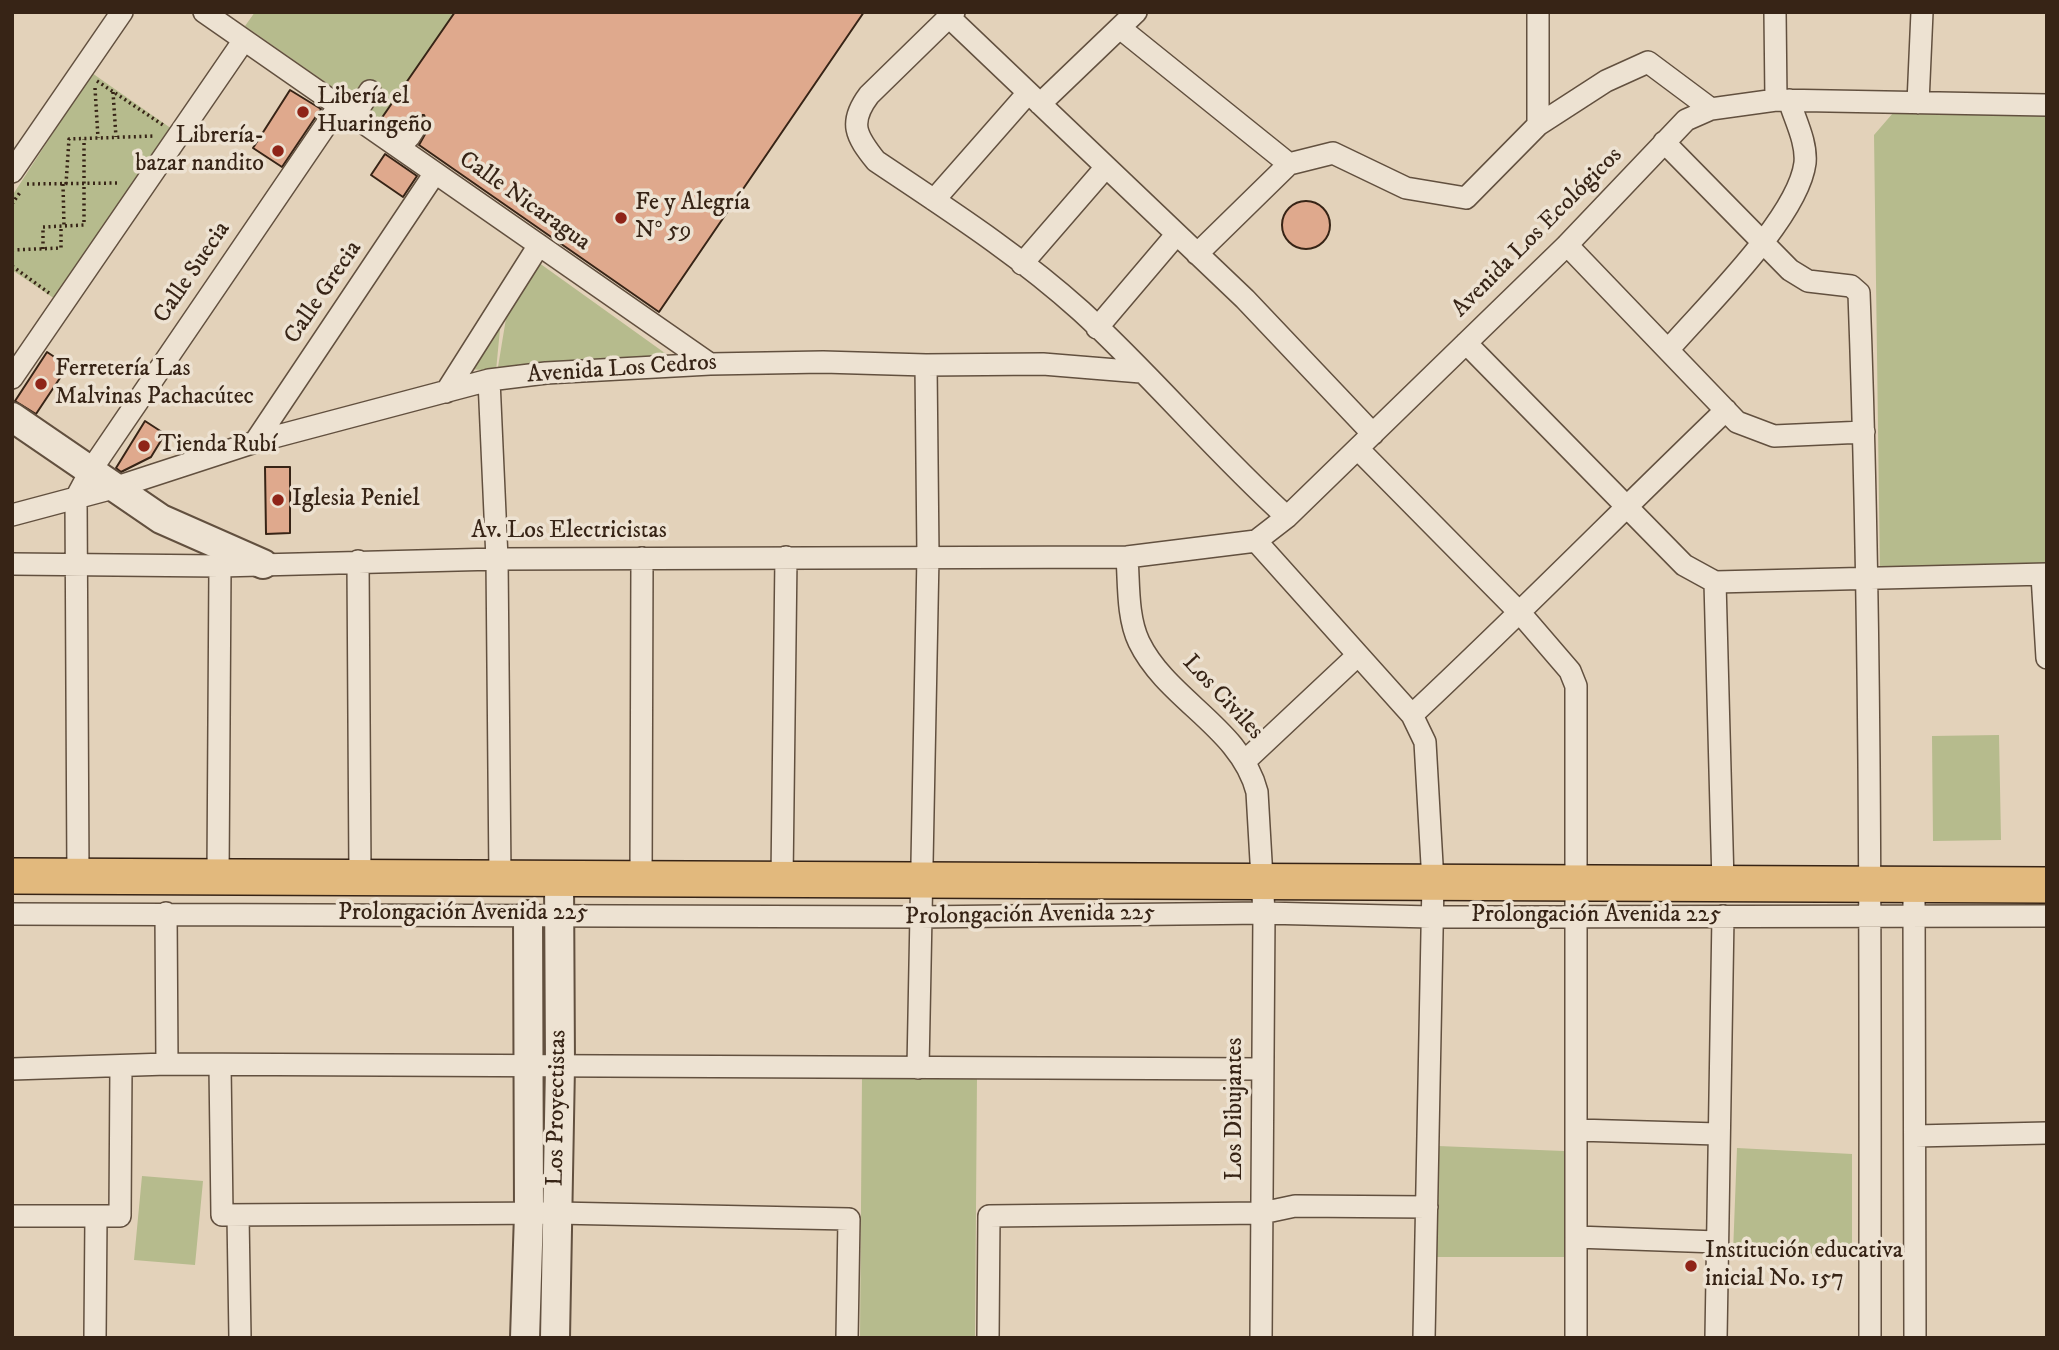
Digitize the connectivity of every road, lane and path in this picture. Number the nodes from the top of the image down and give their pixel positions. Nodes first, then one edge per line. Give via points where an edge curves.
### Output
1 (122, 12) edge
2 (204, 12) edge
3 (1136, 12) edge
4 (1538, 12) edge
5 (1775, 12) edge
6 (1922, 12) edge
7 (951, 15) edge
8 (228, 19) edge
9 (1120, 28) junction
10 (244, 40) junction
11 (94, 79) junction
12 (86, 91) dead end
13 (113, 92) junction
14 (1034, 98) junction
15 (1783, 100) junction
16 (1918, 103) junction
17 (2047, 105) edge
18 (339, 106) junction
19 (1711, 109) junction
20 (1538, 125) junction
21 (98, 138) junction
22 (116, 138) junction
23 (84, 139) junction
24 (165, 141) junction
25 (1664, 142) junction
26 (1289, 164) junction
27 (1105, 167) junction
28 (436, 173) junction
29 (22, 177) edge
30 (65, 184) junction
31 (83, 184) junction
32 (142, 190) junction
33 (934, 200) junction
34 (12, 204) edge
35 (63, 226) junction
36 (1176, 235) junction
37 (1762, 243) junction
38 (539, 245) junction
39 (1567, 245) junction
40 (43, 249) junction
41 (12, 250) edge
42 (1198, 254) junction
43 (1022, 264) junction
44 (12, 266) edge
45 (57, 298) dead end
46 (1097, 328) junction
47 (1466, 343) junction
48 (1668, 349) junction
49 (710, 363) junction
50 (926, 365) junction
51 (1141, 372) junction
52 (12, 378) edge
53 (489, 380) junction
54 (446, 392) junction
55 (1726, 410) junction
56 (12, 417) edge
57 (1864, 432) junction
58 (255, 442) junction
59 (1365, 442) junction
60 (91, 470) junction
61 (117, 487) junction
62 (76, 498) junction
63 (1626, 506) junction
64 (12, 515) edge
65 (1287, 517) junction
66 (1256, 541) junction
67 (928, 556) junction
68 (1127, 556) junction
69 (786, 557) junction
70 (642, 558) junction
71 (497, 559) junction
72 (358, 561) junction
73 (12, 564) edge
74 (263, 564) junction
75 (77, 565) junction
76 (220, 566) junction
77 (2044, 574) edge
78 (1866, 580) junction
79 (1715, 582) junction
80 (1521, 614) junction
81 (1358, 655) junction
82 (2047, 658) edge
83 (1412, 715) junction
84 (1245, 761) junction
85 (360, 875) junction
86 (12, 876) edge
87 (78, 876) junction
88 (218, 876) junction
89 (559, 877) junction
90 (500, 878) junction
91 (641, 878) junction
92 (782, 879) junction
93 (921, 880) junction
94 (1433, 882) junction
95 (2047, 885) edge
96 (1264, 897) junction
97 (1576, 899) junction
98 (1723, 899) junction
99 (1870, 899) junction
100 (1914, 900) junction
101 (166, 913) junction
102 (12, 914) edge
103 (528, 915) junction
104 (558, 915) junction
105 (2047, 916) edge
106 (1431, 917) junction
107 (920, 918) junction
108 (167, 1065) junction
109 (220, 1065) junction
110 (121, 1066) junction
111 (560, 1066) junction
112 (528, 1067) junction
113 (918, 1068) junction
114 (12, 1069) edge
115 (1262, 1069) junction
116 (1576, 1130) junction
117 (2047, 1133) edge
118 (1718, 1134) junction
119 (1915, 1136) junction
120 (1427, 1207) junction
121 (557, 1213) junction
122 (1262, 1213) junction
123 (529, 1214) junction
124 (238, 1215) junction
125 (12, 1216) edge
126 (96, 1216) junction
127 (1576, 1237) junction
128 (1717, 1242) junction
129 (95, 1338) edge
130 (240, 1338) edge
131 (525, 1338) edge
132 (555, 1338) edge
133 (847, 1338) edge
134 (988, 1338) edge
135 (1261, 1338) edge
136 (1424, 1338) edge
137 (1576, 1338) edge
138 (1716, 1338) edge
139 (1870, 1338) edge
140 (1916, 1338) edge

1 - 29 street
2 - 8 street, Calle Nicaragua
3 - 9 street
4 - 20 street
5 - 15 street
6 - 16 street
7 - 14 street
7 - 33 street via 869,95 858,109 856,128 876,160
8 - 10 street, Calle Nicaragua
9 - 14 street
9 - 26 street
10 - 18 street, Calle Nicaragua
10 - 24 street
11 - 12 path
11 - 13 path
11 - 21 path
13 - 22 path
13 - 24 path via 168,128
14 - 27 street
14 - 33 street
15 - 16 street, Avenida Los Ecológicos
15 - 19 street, Avenida Los Ecológicos
15 - 37 street via 1804,145 1805,162 1800,183
16 - 17 street, Avenida Los Ecológicos
18 - 28 street, Calle Nicaragua
18 - 60 street, Calle Suecia
19 - 20 street via 1648,62 1606,81
19 - 25 street, Avenida Los Ecológicos via 1686,120
20 - 26 street via 1466,198 1406,188 1332,153
21 - 22 path
21 - 23 path
22 - 24 path
23 - 30 path via 69,139
23 - 31 path
24 - 32 street
25 - 37 street
25 - 39 street, Avenida Los Ecológicos
26 - 42 street
27 - 36 street
27 - 43 street
28 - 38 street, Calle Nicaragua
28 - 58 street, Calle Grecia
29 - 30 path
29 - 34 path
30 - 31 path
30 - 35 path
31 - 32 path via 132,183
31 - 35 path via 85,226
32 - 52 street
33 - 43 street
35 - 40 path via 61,248
35 - 40 path via 43,227
36 - 42 street
36 - 46 street
37 - 48 street
37 - 57 street via 1808,281 1857,288
38 - 49 street, Calle Nicaragua
38 - 54 street
39 - 47 street, Avenida Los Ecológicos
39 - 48 street
40 - 41 path
42 - 59 street via 1245,299
43 - 46 street
44 - 45 path
46 - 51 street
47 - 59 street, Avenida Los Ecológicos
47 - 63 street
48 - 55 street
49 - 50 street, Avenida Los Cedros
49 - 53 street, Avenida Los Cedros
50 - 51 street, Avenida Los Cedros via 1043,364
50 - 67 street
51 - 65 street
53 - 54 street, Avenida Los Cedros
53 - 71 street
54 - 58 street, Avenida Los Cedros
55 - 57 street via 1737,422 1774,436
55 - 63 street
56 - 60 street
57 - 78 street
58 - 61 street, Avenida Los Cedros
59 - 65 street, Avenida Los Ecológicos
59 - 80 street
60 - 61 street
60 - 62 street, Calle Suecia
61 - 62 street, Avenida Los Cedros
61 - 74 street via 161,519
62 - 64 street, Avenida Los Cedros
62 - 75 street
63 - 79 street via 1684,565
63 - 80 street
65 - 66 street, Avenida Los Ecológicos
66 - 68 street
66 - 81 street
67 - 68 street, Av. Los Electricistas
67 - 69 street, Av. Los Electricistas
67 - 93 street
68 - 84 street, Los Civiles via 1139,642 1175,691
69 - 70 street, Av. Los Electricistas
69 - 92 street
70 - 71 street, Av. Los Electricistas
70 - 91 street
71 - 72 street, Av. Los Electricistas
71 - 90 street
72 - 74 street, Av. Los Electricistas
72 - 85 street
73 - 75 street, Av. Los Electricistas
74 - 76 street, Av. Los Electricistas
75 - 76 street, Av. Los Electricistas
75 - 87 street
76 - 88 street
77 - 78 street
77 - 82 street
78 - 79 street
78 - 99 street
79 - 98 street
80 - 83 street
80 - 97 street via 1570,671 1576,686
81 - 83 street
81 - 84 street
83 - 94 street via 1425,742
84 - 96 street, Los Civiles via 1257,792
85 - 88 main road, Prolongación Avenida 225
85 - 90 main road, Prolongación Avenida 225
86 - 87 main road, Prolongación Avenida 225
87 - 88 main road, Prolongación Avenida 225
89 - 90 main road, Prolongación Avenida 225
89 - 91 main road, Prolongación Avenida 225
89 - 104 street, Los Proyectistas
91 - 92 main road, Prolongación Avenida 225
92 - 93 main road, Prolongación Avenida 225
93 - 96 main road, Prolongación Avenida 225
93 - 107 street
94 - 96 main road, Prolongación Avenida 225
94 - 97 main road, Prolongación Avenida 225
94 - 106 street
95 - 100 main road, Prolongación Avenida 225
96 - 106 street, Prolongación Avenida 225
96 - 107 street, Prolongación Avenida 225
96 - 115 street, Los Dibujantes
97 - 98 main road, Prolongación Avenida 225
97 - 106 street, Prolongación Avenida 225
97 - 116 street
98 - 99 main road, Prolongación Avenida 225
98 - 118 street
99 - 100 main road, Prolongación Avenida 225
99 - 139 street
100 - 105 street, Prolongación Avenida 225
100 - 119 street
101 - 102 street, Prolongación Avenida 225
101 - 103 street, Prolongación Avenida 225
101 - 108 street
103 - 104 street, Prolongación Avenida 225
103 - 112 street
104 - 107 street, Prolongación Avenida 225
104 - 111 street, Los Proyectistas
106 - 120 street
107 - 113 street
108 - 109 street
108 - 110 street
109 - 112 street
109 - 124 street via 222,1215
110 - 114 street
110 - 126 street via 120,1216
111 - 112 street
111 - 113 street
111 - 121 street, Los Proyectistas
112 - 123 street
113 - 115 street
115 - 122 street, Los Dibujantes
116 - 118 street
116 - 127 street
117 - 119 street
118 - 128 street
119 - 140 street
120 - 122 street via 1295,1206
120 - 136 street
121 - 123 street
121 - 132 street, Los Proyectistas
121 - 133 street via 849,1219
122 - 134 street via 989,1216
122 - 135 street, Los Dibujantes
123 - 124 street
123 - 131 street
124 - 130 street
125 - 126 street
126 - 129 street
127 - 128 street
127 - 137 street
128 - 138 street

